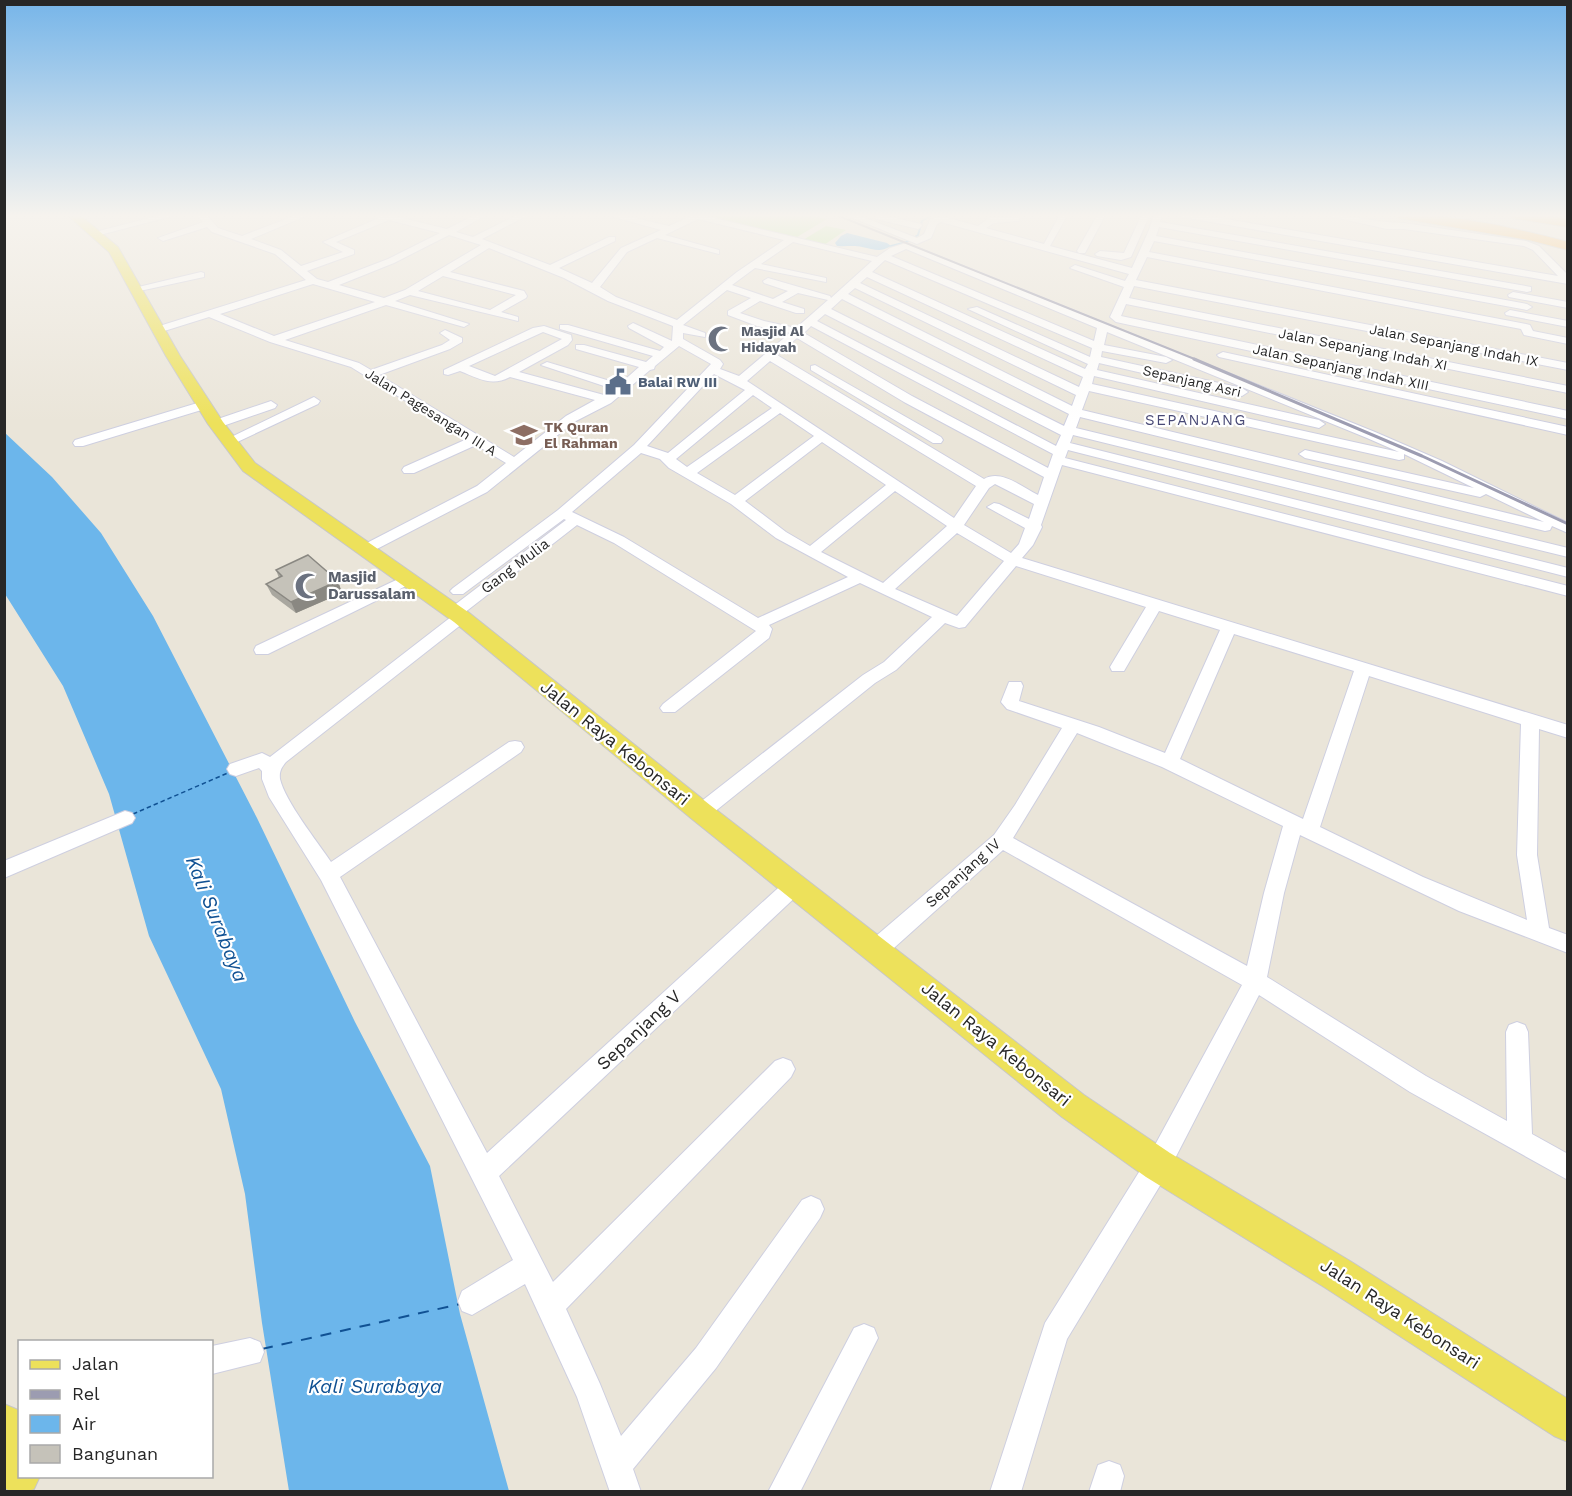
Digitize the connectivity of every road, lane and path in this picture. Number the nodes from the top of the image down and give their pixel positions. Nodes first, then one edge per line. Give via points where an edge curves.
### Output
1 (132, 284) edge
2 (162, 284) edge
3 (305, 284) edge
4 (322, 284) edge
5 (334, 284) edge
6 (423, 284) edge
7 (487, 284) edge
8 (585, 284) edge
9 (597, 284) edge
10 (728, 284) edge
11 (777, 284) edge
12 (855, 284) joint
13 (916, 284) edge
14 (916, 284) edge
15 (998, 284) edge
16 (1101, 284) edge
17 (1104, 284) edge
18 (1129, 284) edge
19 (1364, 284) edge
20 (1374, 284) edge
21 (1412, 284) edge
22 (1447, 284) edge
23 (1489, 284) edge
24 (328, 286) junction
25 (725, 286) junction
26 (594, 288) junction
27 (135, 290) junction
28 (797, 290) junction
29 (410, 292) junction
30 (1125, 294) junction
31 (841, 296) junction
32 (1568, 296) edge
33 (760, 297) junction
34 (385, 302) junction
35 (774, 302) junction
36 (825, 303) junction
37 (729, 305) junction
38 (1568, 305) edge
39 (800, 311) dead end
40 (492, 313) junction
41 (1484, 313) junction
42 (211, 314) junction
43 (1568, 315) edge
44 (514, 319) dead end
45 (777, 319) dead end
46 (810, 321) junction
47 (725, 323) dead end
48 (464, 324) dead end
49 (1568, 324) edge
50 (633, 326) dead end
51 (678, 326) junction
52 (564, 327) dead end
53 (1103, 327) junction
54 (157, 330) junction
55 (795, 332) junction
56 (445, 333) dead end
57 (701, 335) dead end
58 (274, 340) junction
59 (1568, 341) edge
60 (673, 346) junction
61 (580, 347) dead end
62 (775, 352) junction
63 (1223, 355) dead end
64 (547, 365) dead end
65 (460, 367) junction
66 (650, 367) junction
67 (1568, 367) edge
68 (715, 368) junction
69 (1206, 368) junction
70 (1090, 371) junction
71 (448, 372) dead end
72 (509, 373) junction
73 (371, 374) junction
74 (1568, 378) edge
75 (740, 381) junction
76 (621, 388) junction
77 (752, 390) junction
78 (1568, 390) edge
79 (607, 400) junction
80 (314, 401) dead end
81 (1290, 402) junction
82 (1568, 403) edge
83 (204, 405) junction
84 (271, 405) dead end
85 (779, 408) junction
86 (1075, 412) junction
87 (1568, 415) edge
88 (216, 424) junction
89 (1568, 431) edge
90 (1371, 435) junction
91 (822, 436) junction
92 (476, 440) junction
93 (937, 440) dead end
94 (229, 441) junction
95 (79, 443) dead end
96 (1063, 444) junction
97 (639, 447) junction
98 (1305, 453) dead end
99 (668, 459) junction
100 (516, 463) junction
101 (1437, 464) junction
102 (409, 470) dead end
103 (688, 473) junction
104 (1052, 476) junction
105 (894, 485) junction
106 (984, 485) junction
107 (1503, 497) junction
108 (736, 501) junction
109 (1043, 503) junction
110 (994, 507) dead end
111 (569, 516) junction
112 (956, 526) junction
113 (1035, 527) junction
114 (1568, 531) edge
115 (366, 549) junction
116 (812, 553) junction
117 (1568, 553) edge
118 (1015, 561) junction
119 (1568, 573) edge
120 (861, 577) junction
121 (409, 579) junction
122 (885, 590) junction
123 (1568, 591) edge
124 (1155, 605) junction
125 (457, 607) junction
126 (943, 616) junction
127 (759, 624) junction
128 (1229, 627) junction
129 (262, 650) dead end
130 (1118, 667) dead end
131 (1363, 668) junction
132 (1015, 686) dead end
133 (669, 708) dead end
134 (1530, 720) junction
135 (1073, 725) junction
136 (1568, 732) edge
137 (515, 747) dead end
138 (1169, 763) junction
139 (236, 769) dead end
140 (271, 769) junction
141 (701, 812) junction
142 (124, 818) dead end
143 (1301, 827) junction
144 (1001, 840) junction
145 (4, 870) edge
146 (328, 874) junction
147 (795, 885) junction
148 (1540, 935) junction
149 (1568, 944) edge
150 (878, 949) junction
151 (1255, 981) junction
152 (1517, 1032) dead end
153 (783, 1069) dead end
154 (1520, 1141) junction
155 (1158, 1165) junction
156 (1568, 1168) edge
157 (482, 1174) junction
158 (811, 1209) dead end
159 (530, 1265) junction
160 (472, 1301) dead end
161 (550, 1305) junction
162 (864, 1338) dead end
163 (250, 1352) dead end
164 (213, 1360) edge
165 (1568, 1422) edge
166 (4, 1424) edge
167 (18, 1468) edge
168 (622, 1478) edge
169 (783, 1491) edge
170 (1005, 1491) edge

1 - 27 main road, Jalan Raya Kebonsari
2 - 27 street
3 - 42 street
4 - 24 street
5 - 24 street
6 - 29 street
7 - 40 street via 522,296
8 - 26 street
9 - 26 street
10 - 25 street
11 - 28 street
12 - 31 street
12 - 70 street
13 - 70 street
14 - 70 street
15 - 53 street
16 - 30 street
17 - 30 street
18 - 30 street
19 - 41 street
20 - 41 street
21 - 43 street
22 - 38 street
23 - 32 street
24 - 34 street
25 - 33 street
25 - 37 street
26 - 51 street
27 - 54 main road, Jalan Raya Kebonsari
28 - 35 street
28 - 36 street
29 - 34 street
29 - 40 street
30 - 67 street, Jalan Sepanjang Indah IX
30 - 74 street
30 - 78 street, Jalan Sepanjang Indah XI
30 - 82 street
30 - 87 street, Jalan Sepanjang Indah XIII
31 - 36 street
31 - 86 street
33 - 35 street
33 - 37 street
34 - 48 street
34 - 58 street
35 - 39 street
36 - 46 street
36 - 96 street
37 - 45 street
37 - 47 street
37 - 51 street
37 - 55 street
40 - 44 street
41 - 49 street
41 - 59 street via 1526,327 1528,333
42 - 54 street
42 - 58 street, Jalan Pagesangan III A
46 - 55 street
46 - 96 street
50 - 60 street
51 - 57 street
51 - 60 street
52 - 60 street
53 - 69 street
53 - 70 street
54 - 83 main road, Jalan Raya Kebonsari
55 - 62 street
55 - 104 street via 908,399
56 - 73 street via 458,340
58 - 73 street, Jalan Pagesangan III A via 355,365
60 - 66 street
60 - 68 street via 716,362
61 - 66 street
62 - 75 street
62 - 93 street
62 - 106 street
63 - 89 street
64 - 76 street
65 - 71 street
65 - 72 street via 494,380
65 - 72 street via 537,330 567,337 564,343
66 - 76 street
68 - 75 street
68 - 97 street
69 - 70 street
69 - 81 street
70 - 81 street, Sepanjang Asri
70 - 86 street
70 - 90 street
70 - 101 street
72 - 79 street
73 - 92 street, Jalan Pagesangan III A
75 - 77 street
76 - 79 street
77 - 85 street
77 - 99 street
79 - 100 street via 570,419
80 - 94 street
81 - 90 street
83 - 88 main road, Jalan Raya Kebonsari
83 - 95 street
84 - 88 street
85 - 91 street
85 - 103 street
86 - 96 street
86 - 114 street
88 - 94 main road, Jalan Raya Kebonsari
90 - 101 street
91 - 105 street
91 - 108 street
92 - 100 street, Jalan Pagesangan III A
92 - 102 street
94 - 115 main road, Jalan Raya Kebonsari via 249,467
96 - 104 street
96 - 117 street
96 - 119 street
96 - 123 street
97 - 99 street
97 - 111 street
98 - 107 street
99 - 103 street
100 - 115 street via 482,489
101 - 107 street
103 - 108 street
104 - 109 street
105 - 112 street
105 - 116 street
106 - 109 street via 995,478
106 - 112 street
107 - 114 street
108 - 116 street
109 - 113 street
110 - 113 street
111 - 125 street, Gang Mulia
111 - 125 street
111 - 127 street via 619,540
112 - 118 street
112 - 122 street
113 - 118 street
115 - 121 main road, Jalan Raya Kebonsari
116 - 120 street
118 - 124 street
118 - 126 street via 959,623
120 - 122 street
120 - 127 street
121 - 125 main road, Jalan Raya Kebonsari
121 - 129 street
122 - 126 street
124 - 128 street
124 - 130 street
125 - 140 street via 280,757
125 - 141 main road, Jalan Raya Kebonsari
126 - 141 street via 890,666
127 - 133 street via 763,634
128 - 131 street
128 - 138 street
131 - 134 street
131 - 143 street
132 - 135 street via 1011,704
134 - 136 street
134 - 148 street via 1527,855
135 - 138 street
135 - 144 street, Sepanjang IV
137 - 146 street
138 - 143 street
139 - 140 street via 262,760
140 - 146 street via 278,797
141 - 147 main road, Jalan Raya Kebonsari
142 - 145 street
143 - 148 street via 1404,879
143 - 151 street
144 - 150 street, Sepanjang IV
144 - 151 street
146 - 157 street
147 - 150 main road, Jalan Raya Kebonsari
147 - 157 street, Sepanjang V
148 - 149 street
150 - 155 main road, Jalan Raya Kebonsari via 1073,1106
151 - 154 street via 1418,1084
151 - 155 street
152 - 154 street
153 - 161 street
154 - 156 street
155 - 165 main road, Jalan Raya Kebonsari
155 - 170 street via 1055,1333
157 - 159 street
158 - 168 street
159 - 160 street
159 - 161 street
161 - 168 street
162 - 169 street
163 - 164 street
166 - 167 main road

